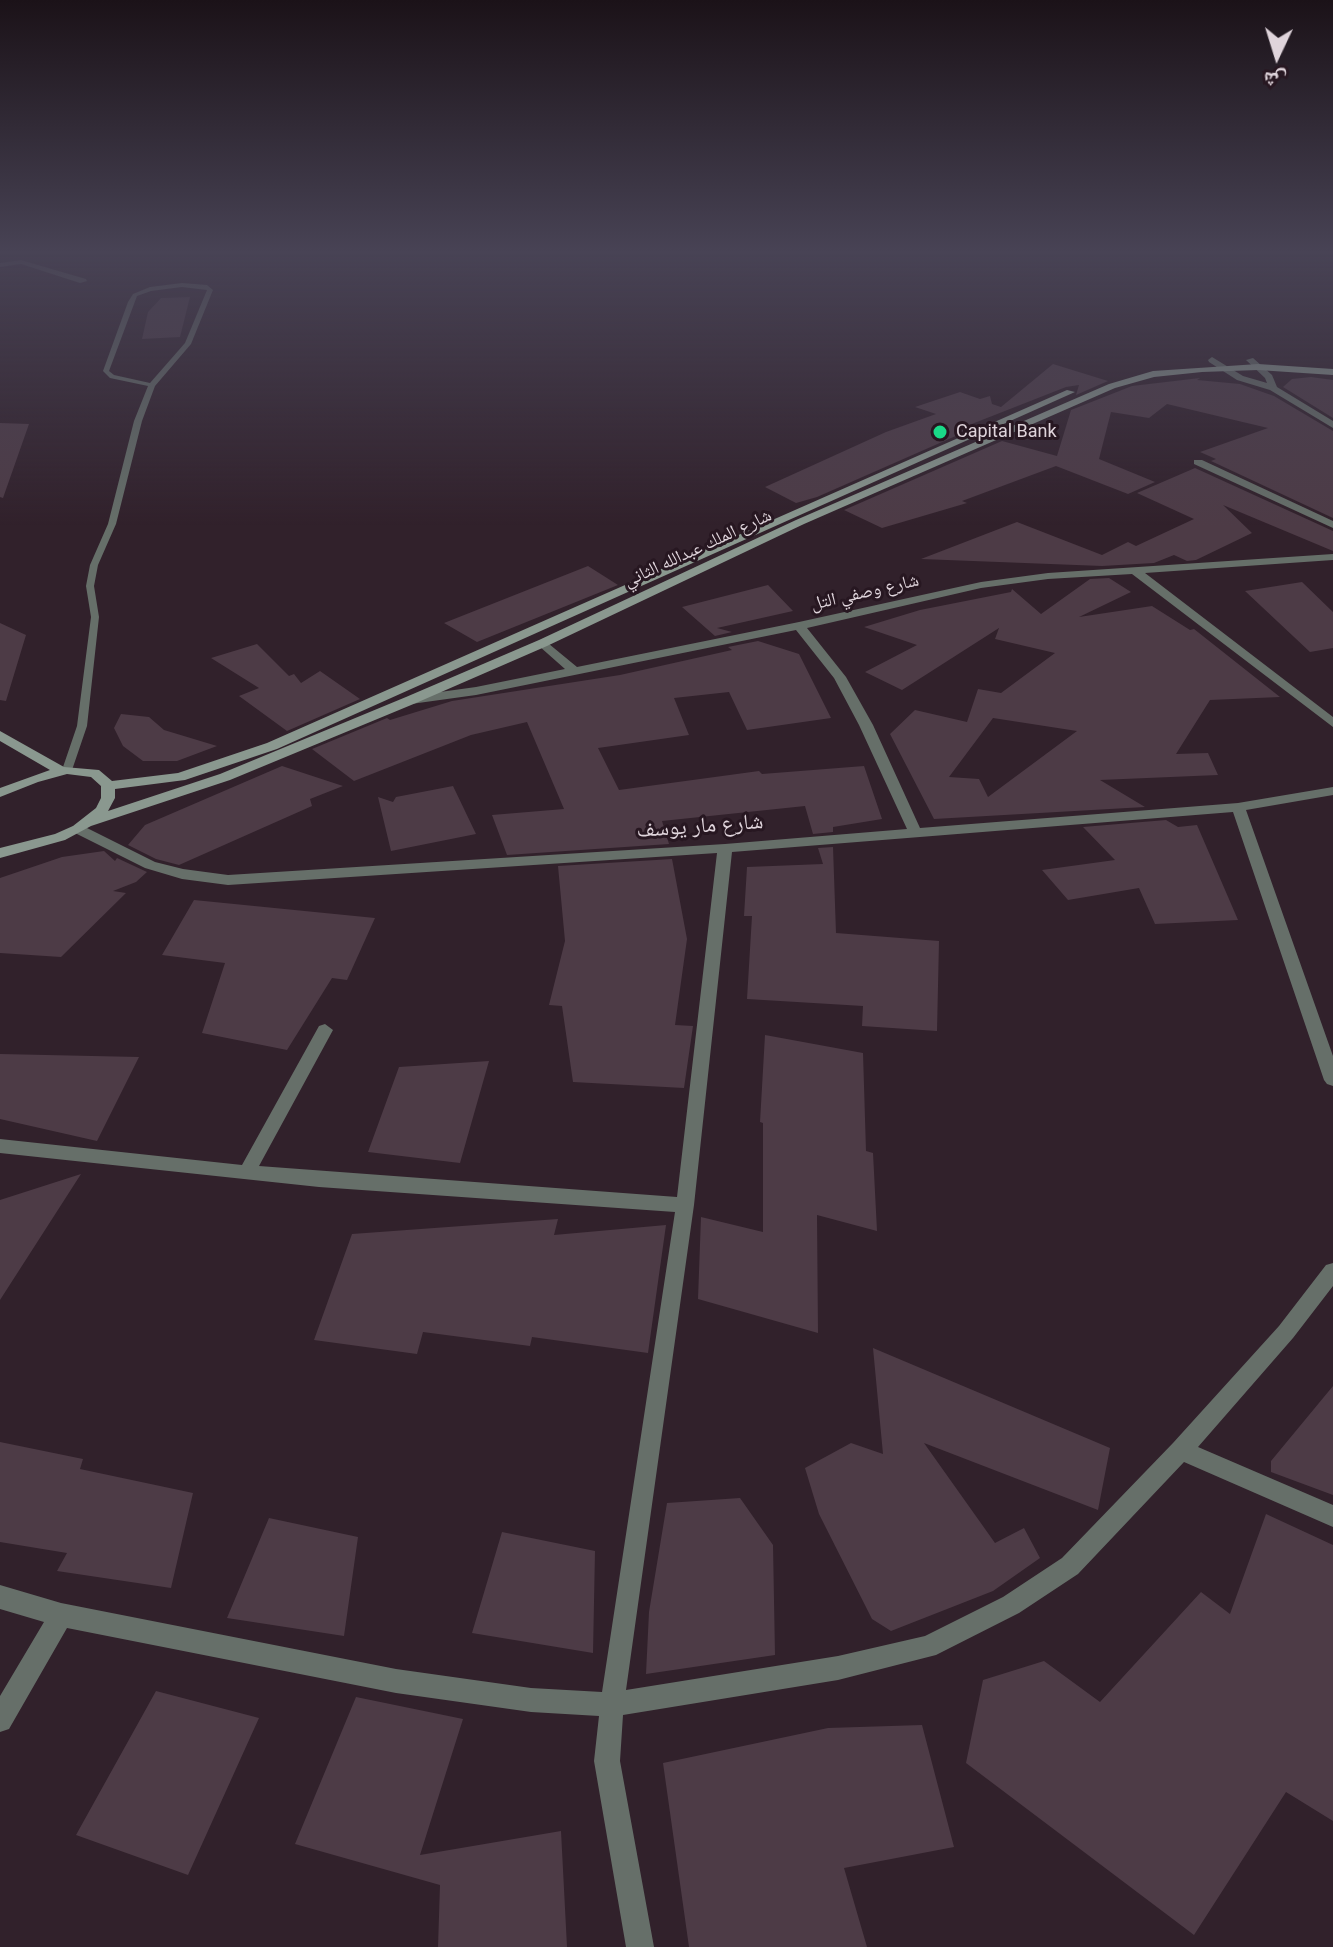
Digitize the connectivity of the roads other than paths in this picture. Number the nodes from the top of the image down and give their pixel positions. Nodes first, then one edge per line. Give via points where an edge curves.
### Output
1 (116, 344) edge
2 (188, 344) edge
3 (1217, 364) junction
4 (1254, 364) junction
5 (1333, 369) edge
6 (152, 385) junction
7 (1273, 388) junction
8 (1333, 425) edge
9 (1198, 462) dead end
10 (1333, 525) edge
11 (1333, 557) edge
12 (1134, 570) junction
13 (799, 626) junction
14 (543, 643) junction
15 (574, 671) junction
16 (411, 700) junction
17 (1333, 723) edge
18 (0, 735) edge
19 (64, 771) junction
20 (108, 786) junction
21 (1333, 791) edge
22 (0, 793) edge
23 (1238, 807) junction
24 (84, 826) junction
25 (915, 832) junction
26 (725, 848) junction
27 (0, 853) edge
28 (325, 1030) dead end
29 (1333, 1080) edge
30 (0, 1146) edge
31 (247, 1172) junction
32 (685, 1205) junction
33 (1333, 1271) edge
34 (1181, 1450) junction
35 (1333, 1516) edge
36 (0, 1597) edge
37 (61, 1615) junction
38 (612, 1705) junction
39 (0, 1720) edge
40 (640, 1947) edge

1 - 6 lane via 106,371
2 - 6 lane
3 - 4 main road, شارع الملك عبدالله الثاني
3 - 7 street
3 - 14 main road, شارع الملك عبدالله الثاني via 1153,374 1090,394
3 - 20 main road, شارع الملك عبدالله الثاني via 1144,367 1098,380 272,746 180,777
4 - 5 main road, شارع الملك عبدالله الثاني
4 - 7 street
6 - 19 lane via 112,524 94,565 90,586 95,617 82,726
7 - 8 street
9 - 10 street
11 - 12 street, شارع وصفي التل
12 - 13 street, شارع وصفي التل via 981,585
12 - 17 street
13 - 15 street, شارع وصفي التل
13 - 25 street via 840,677
14 - 15 street
14 - 16 main road, شارع الملك عبدالله الثاني
15 - 16 street, شارع وصفي التل
16 - 24 main road, شارع الملك عبدالله الثاني via 225,777
18 - 19 main road
19 - 20 main road via 94,773
19 - 22 main road
20 - 24 main road via 102,810
21 - 23 street, شارع مار يوسف
23 - 25 street, شارع مار يوسف
23 - 29 street
24 - 26 street, شارع مار يوسف via 150,865 228,880
24 - 27 main road, شارع الملك عبدالله الثاني
25 - 26 street, شارع مار يوسف
26 - 32 street
28 - 31 street
30 - 31 street
31 - 32 street via 456,1192
32 - 38 street
33 - 34 street
34 - 35 street
34 - 38 street via 1070,1566 1011,1605 928,1647 838,1668
36 - 37 street
37 - 38 street via 396,1681
37 - 39 street
38 - 40 street via 607,1761

